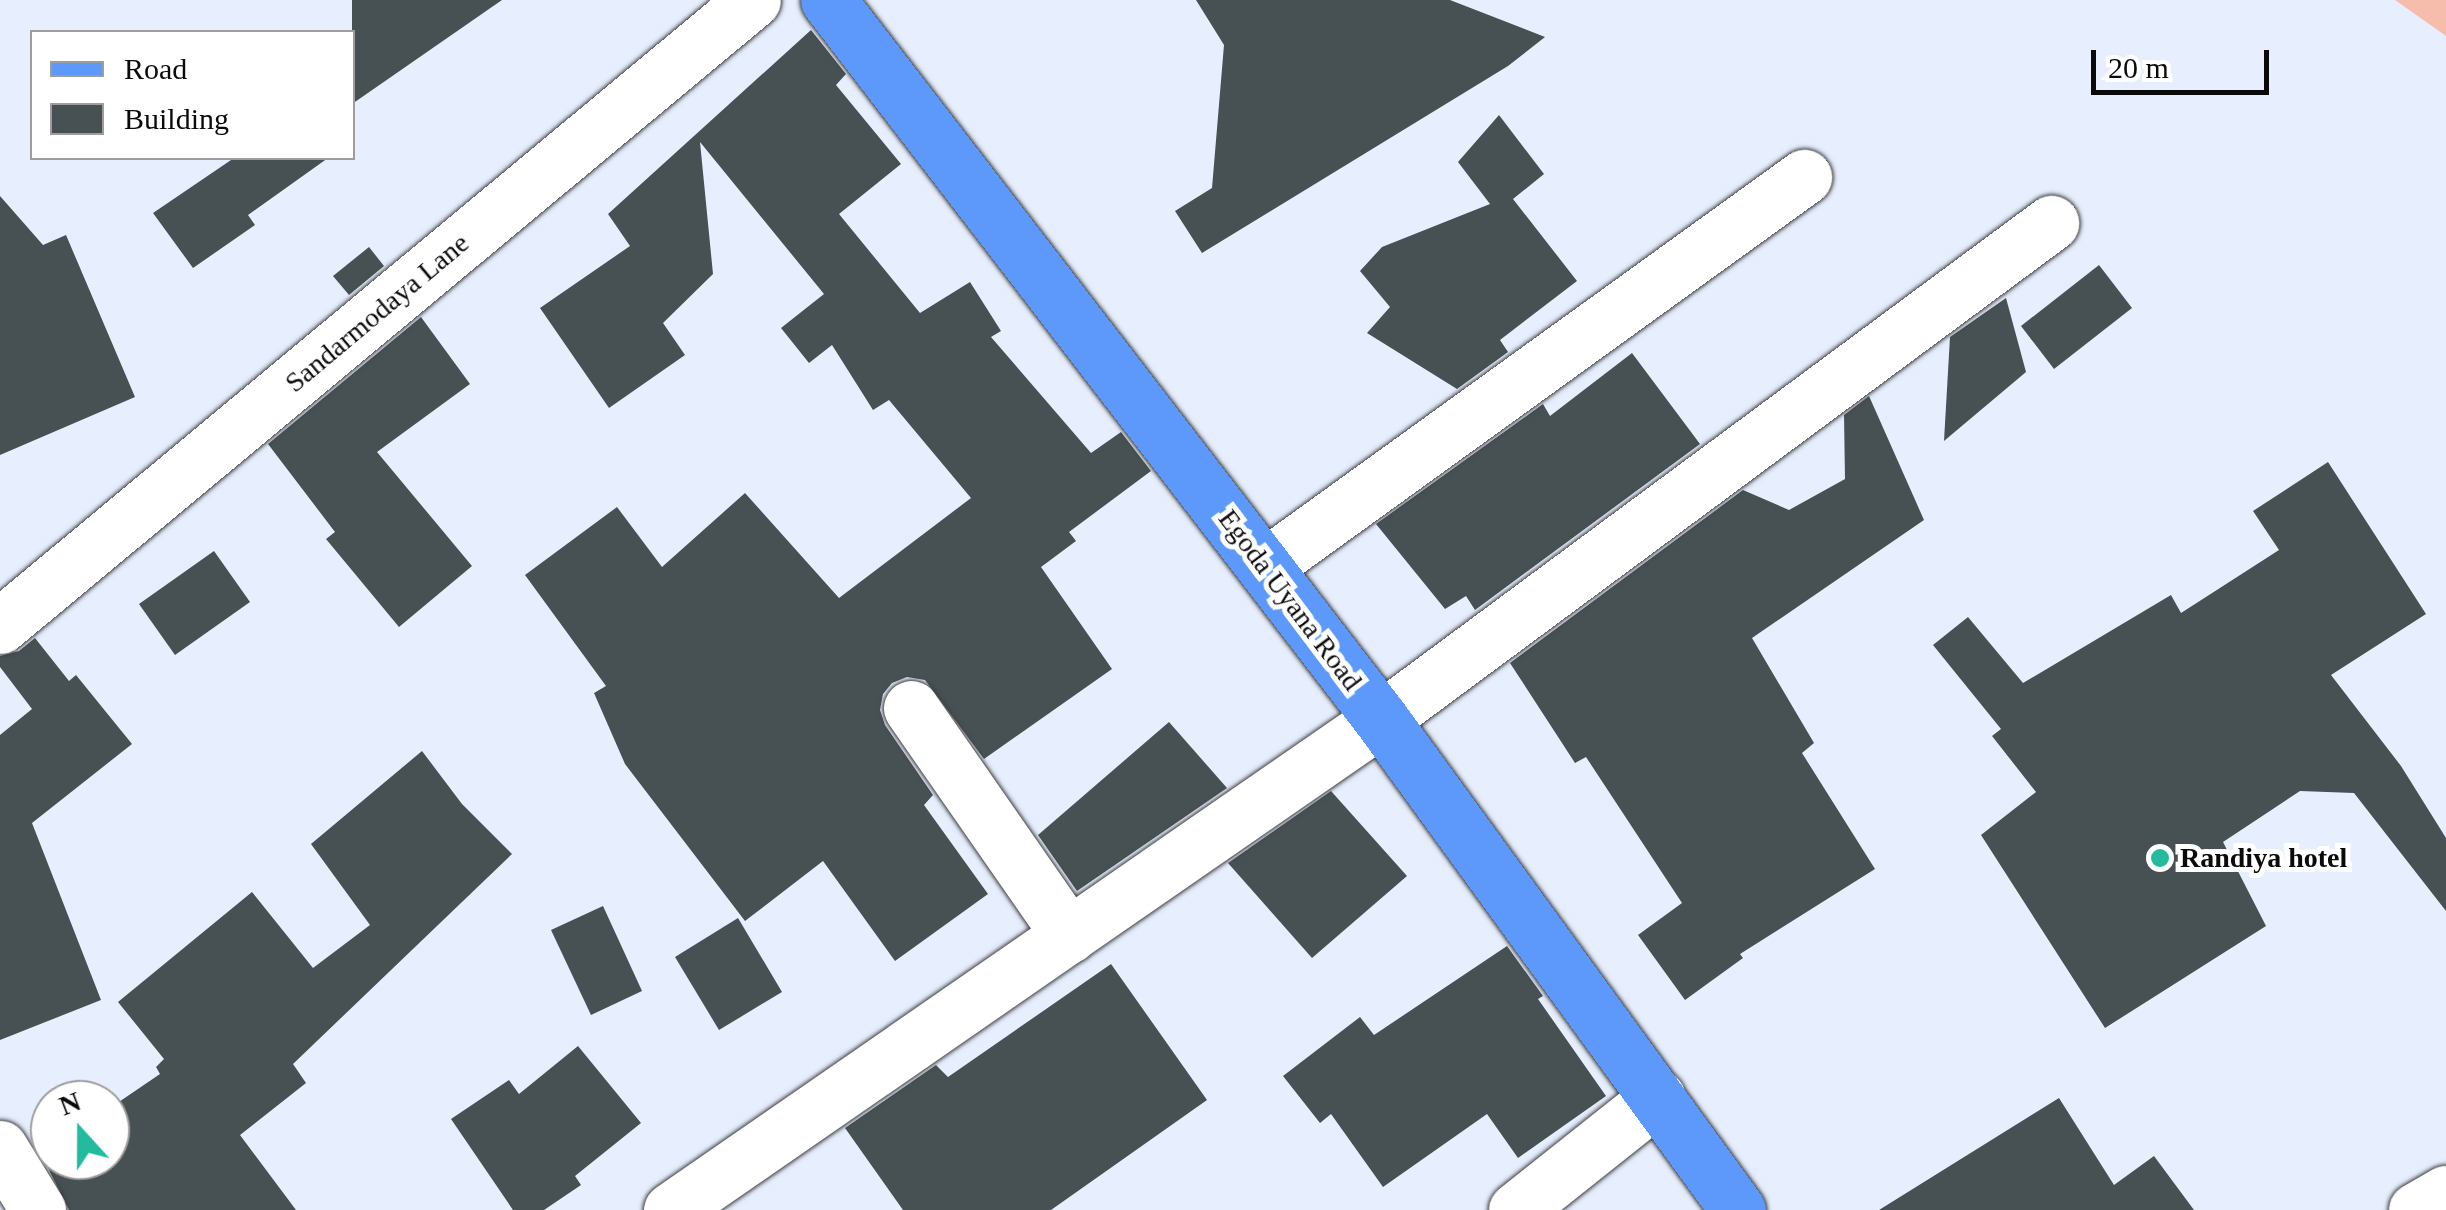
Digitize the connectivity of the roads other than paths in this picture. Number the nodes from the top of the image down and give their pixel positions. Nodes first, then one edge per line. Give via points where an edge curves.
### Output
1 (753, 0) edge
2 (828, 0) edge
3 (1804, 177) dead end
4 (2051, 224) dead end
5 (1265, 566) junction
6 (0, 626) edge
7 (912, 708) dead end
8 (1381, 719) junction
9 (1069, 934) junction
10 (1658, 1097) junction
11 (0, 1148) edge
12 (2446, 1193) edge
13 (38, 1210) edge
14 (671, 1210) edge
15 (1516, 1210) edge
16 (1738, 1210) edge
17 (2416, 1210) edge

1 - 6 street, Sandarmodaya Lane
2 - 5 main road, Egoda Uyana Road
3 - 5 street
4 - 8 street
5 - 8 main road, Egoda Uyana Road
7 - 9 street
8 - 9 street
8 - 10 main road, Egoda Uyana Road
9 - 14 street
10 - 15 street
10 - 16 main road, Egoda Uyana Road
11 - 13 street
12 - 17 street

